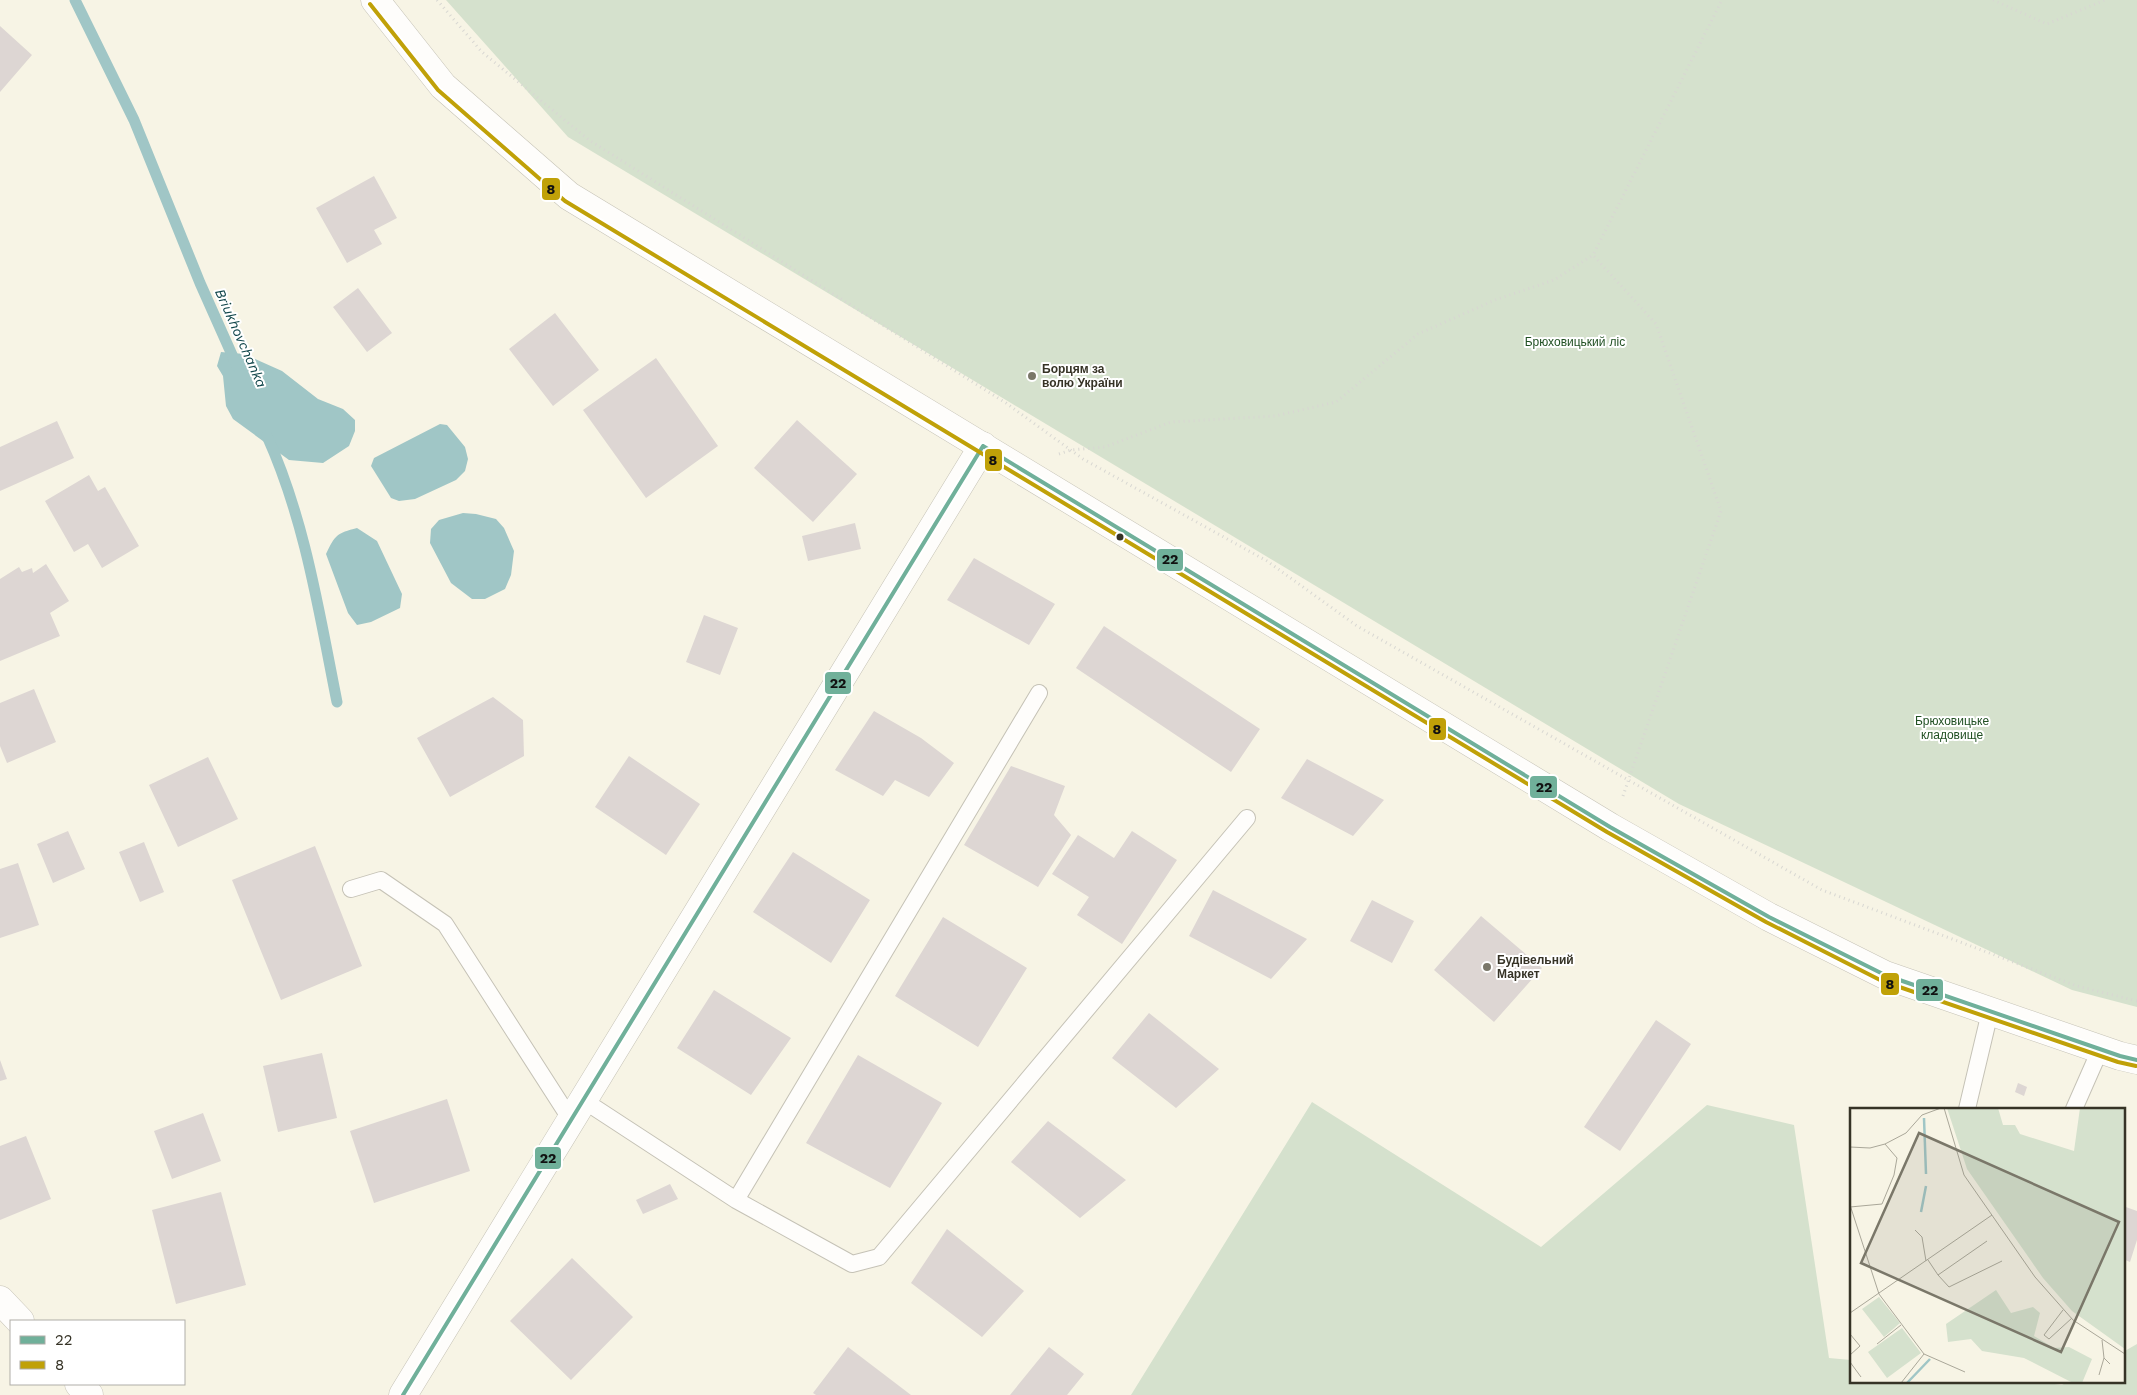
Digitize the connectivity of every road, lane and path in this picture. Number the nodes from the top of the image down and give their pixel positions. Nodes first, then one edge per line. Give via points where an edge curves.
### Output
1 (375, 0) edge
2 (437, 0) edge
3 (1722, 0) edge
4 (1993, 0) edge
5 (2105, 0) edge
6 (1594, 255) junction
7 (983, 446) junction
8 (1071, 450) junction
9 (1039, 693) dead end
10 (1630, 782) junction
11 (1248, 818) dead end
12 (1610, 827) junction
13 (351, 889) dead end
14 (2137, 1001) edge
15 (1990, 1012) junction
16 (2100, 1050) junction
17 (2137, 1060) edge
18 (1967, 1108) edge
19 (2074, 1108) edge
20 (577, 1110) junction
21 (736, 1200) junction
22 (0, 1300) edge
23 (19, 1320) edge
24 (79, 1385) edge
25 (89, 1395) edge
26 (403, 1395) edge

1 - 7 main road via 443,86 569,196
2 - 8 path via 482,52 590,140 1006,403
3 - 6 path
4 - 5 path via 2047,24
6 - 8 path via 1554,280 1495,300 1418,334 1336,402 1275,416 1172,422 1105,448
6 - 10 path via 1656,324 1721,511
7 - 12 main road
7 - 20 main road
8 - 10 path via 1267,561 1358,626
9 - 21 lane
10 - 12 path
10 - 14 path via 1822,890 2077,986
11 - 21 lane via 878,1257 852,1264
12 - 15 main road via 1770,917 1885,975
13 - 20 lane via 381,880 445,924
15 - 16 main road
15 - 18 lane
16 - 17 main road
16 - 19 lane
20 - 21 lane
20 - 26 main road
22 - 23 main road
24 - 25 main road

